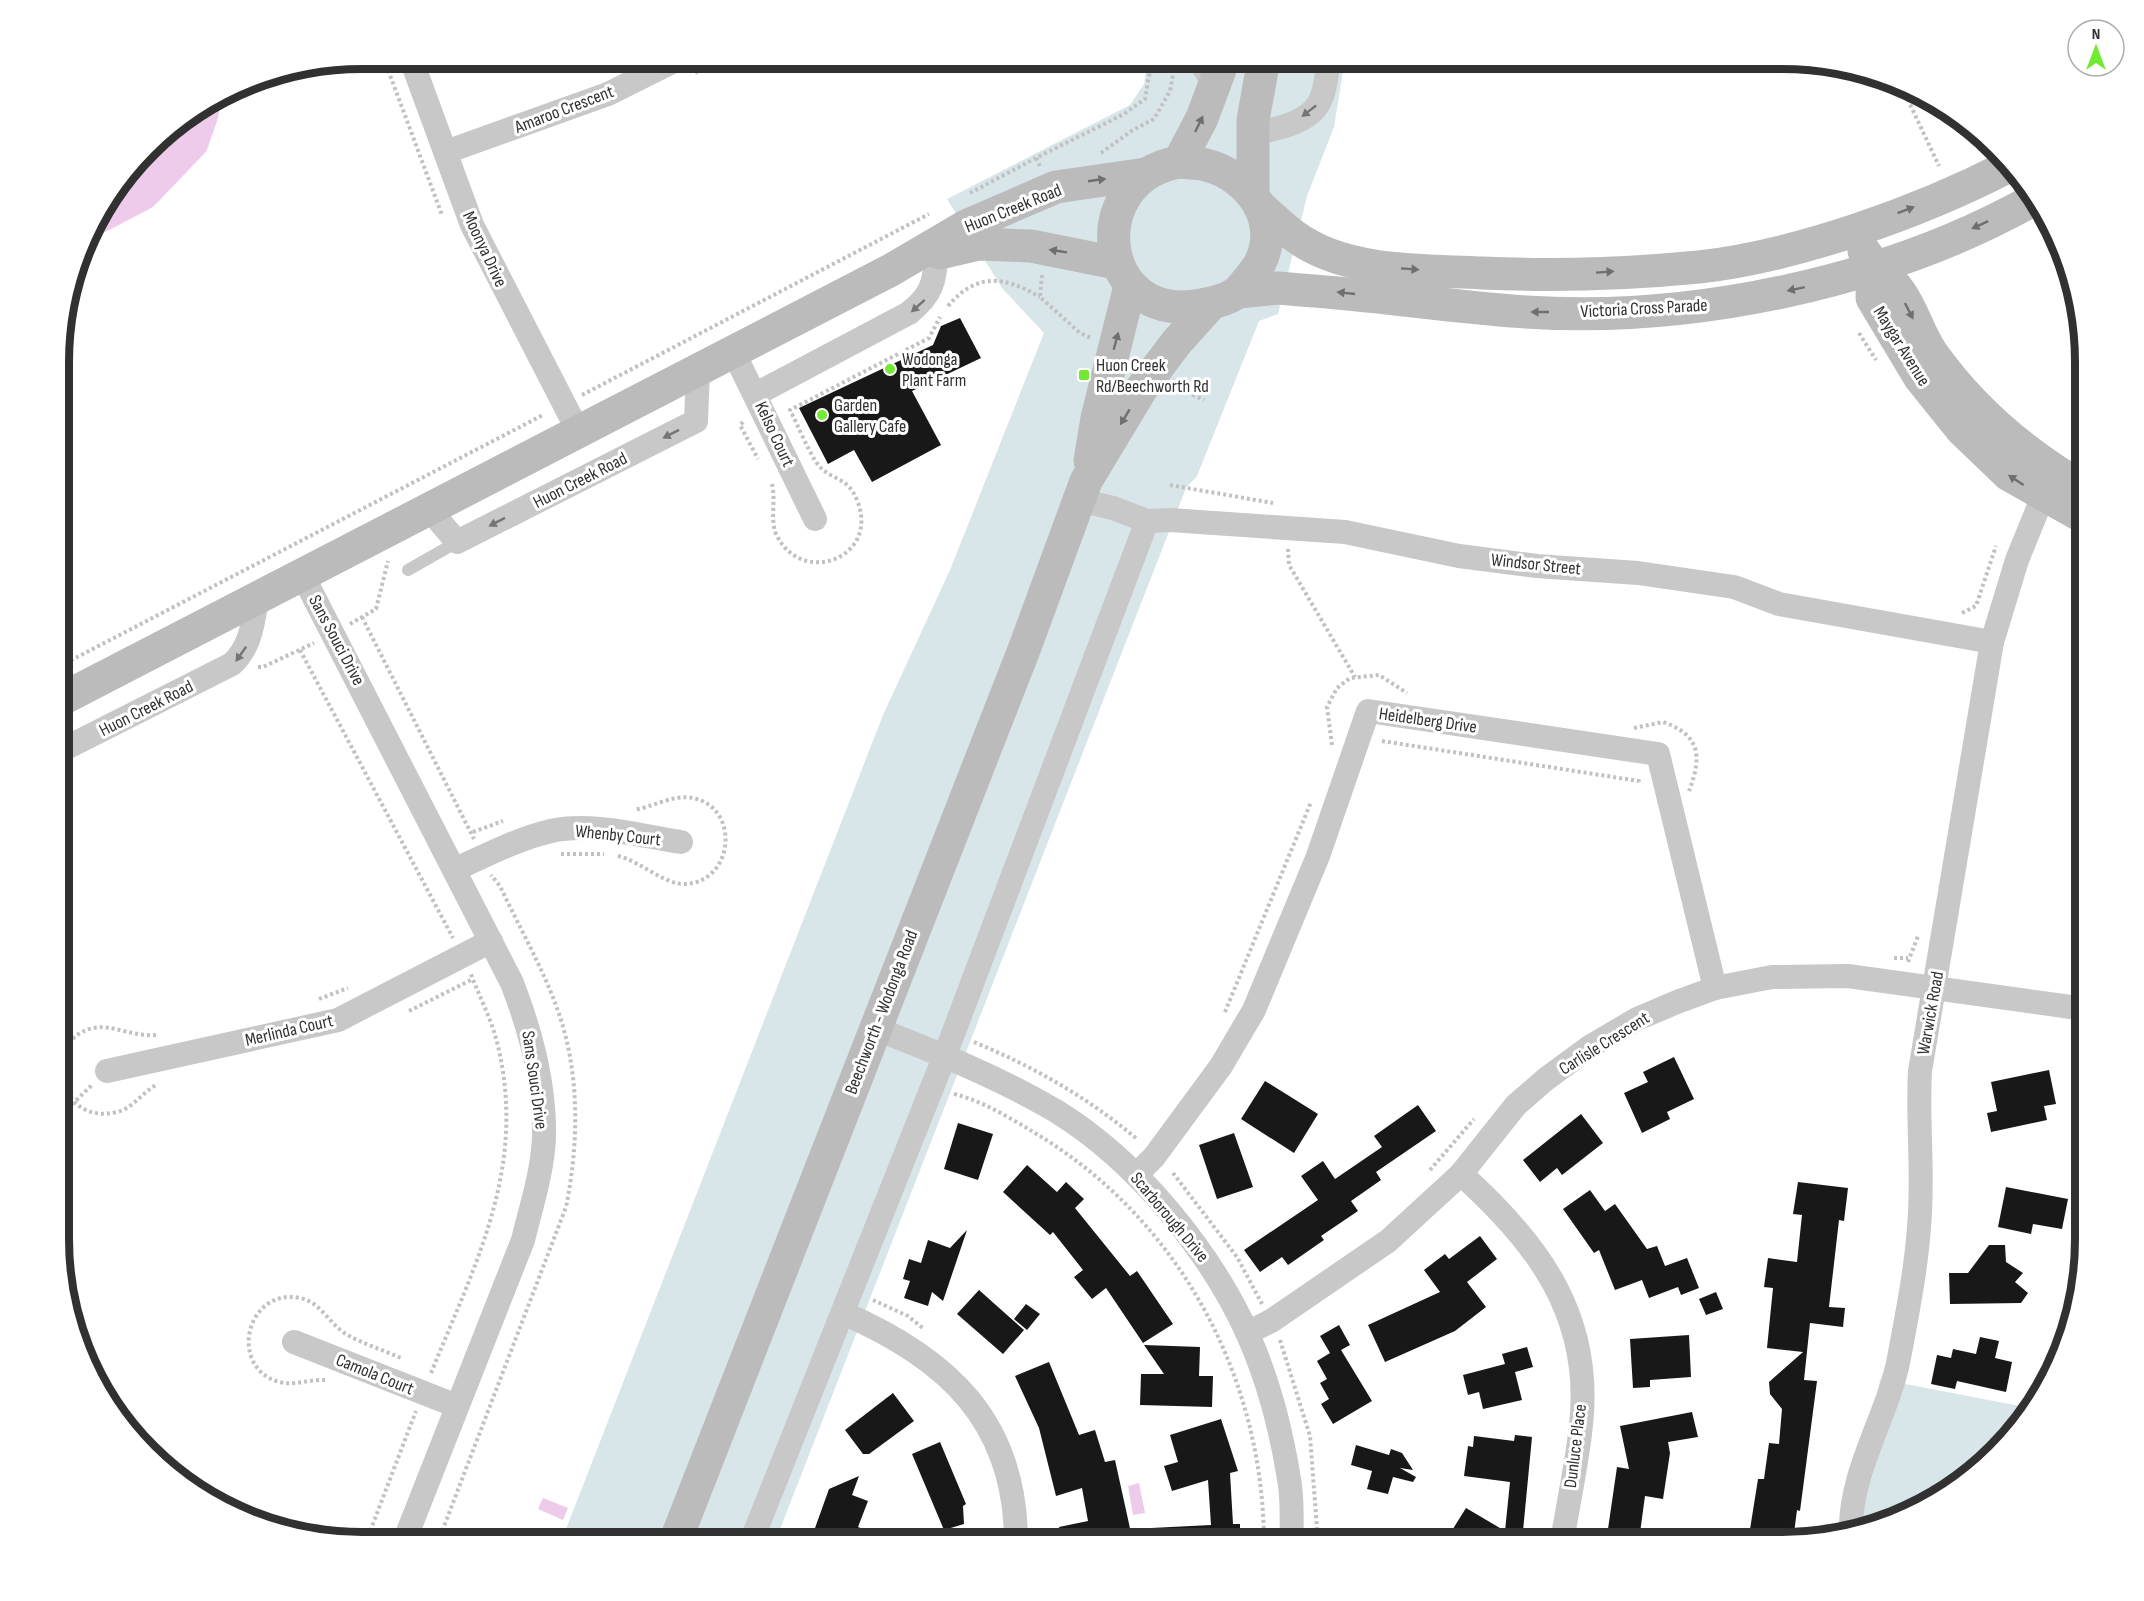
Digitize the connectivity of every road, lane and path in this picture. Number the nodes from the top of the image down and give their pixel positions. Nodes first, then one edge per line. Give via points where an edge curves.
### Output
1 (415, 69) edge
2 (681, 69) edge
3 (1174, 69) edge
4 (1212, 69) edge
5 (1262, 69) edge
6 (1327, 69) edge
7 (1907, 97) edge
8 (1253, 134) junction
9 (446, 152) junction
10 (1099, 154) dead end
11 (1036, 158) dead end
12 (1179, 162) junction
13 (1939, 166) dead end
14 (2002, 169) edge
15 (1146, 174) junction
16 (962, 197) dead end
17 (1258, 201) junction
18 (2028, 202) edge
19 (930, 213) dead end
20 (1851, 232) junction
21 (937, 253) junction
22 (1873, 266) junction
23 (891, 270) junction
24 (1123, 274) junction
25 (1040, 297) dead end
26 (1225, 298) junction
27 (1856, 328) dead end
28 (733, 351) junction
29 (1880, 366) dead end
30 (698, 370) junction
31 (576, 385) dead end
32 (759, 402) junction
33 (790, 410) junction
34 (543, 416) dead end
35 (578, 431) junction
36 (761, 464) dead end
37 (766, 474) dead end
38 (1170, 485) dead end
39 (2063, 486) edge
40 (1082, 490) junction
41 (1277, 503) dead end
42 (2075, 503) edge
43 (429, 509) junction
44 (815, 519) dead end
45 (1147, 521) junction
46 (1288, 528) junction
47 (1999, 541) dead end
48 (457, 542) junction
49 (408, 570) dead end
50 (302, 574) junction
51 (257, 598) junction
52 (1968, 610) junction
53 (1951, 611) dead end
54 (362, 617) dead end
55 (1980, 640) junction
56 (300, 650) dead end
57 (69, 661) edge
58 (1355, 677) junction
59 (69, 695) edge
60 (1415, 696) dead end
61 (1390, 715) junction
62 (1625, 732) dead end
63 (1382, 741) junction
64 (69, 746) edge
65 (1380, 748) dead end
66 (1330, 754) dead end
67 (1642, 792) dead end
68 (1313, 796) dead end
69 (1688, 797) dead end
70 (681, 842) dead end
71 (481, 858) junction
72 (456, 869) junction
73 (1922, 928) dead end
74 (491, 941) junction
75 (462, 954) junction
76 (1905, 983) junction
77 (1935, 986) junction
78 (1715, 988) junction
79 (2075, 1008) edge
80 (1221, 1020) dead end
81 (874, 1028) junction
82 (945, 1055) junction
83 (107, 1071) joint
84 (954, 1094) dead end
85 (69, 1108) edge
86 (1144, 1130) dead end
87 (1154, 1156) junction
88 (1178, 1164) dead end
89 (1137, 1174) junction
90 (1461, 1174) junction
91 (843, 1313) junction
92 (1249, 1332) junction
93 (294, 1342) dead end
94 (423, 1393) junction
95 (457, 1406) junction
96 (1852, 1523) edge
97 (370, 1532) edge
98 (408, 1532) edge
99 (442, 1532) edge
100 (679, 1532) edge
101 (755, 1532) edge
102 (1015, 1532) edge
103 (1263, 1532) edge
104 (1292, 1532) edge
105 (1564, 1532) edge

1 - 9 street, Moonya Drive
2 - 9 street, Amaroo Crescent
3 - 10 path via 1170,91 1154,119
12 -> 4 main road via 1202,118
5 - 8 main road via 1254,102
6 -> 8 street via 1321,100 1315,108 1290,124
7 - 13 path
8 - 17 main road
9 - 35 street, Moonya Drive via 472,225
11 - 16 path
12 - 15 main road via 1160,165
12 - 17 main road via 1206,165 1239,181
20 -> 14 main road
23 -> 15 main road, Huon Creek Road via 966,226 1056,188
15 - 24 main road via 1116,214 1112,238
17 -> 20 main road via 1306,244 1346,260 1393,268 1520,274 1700,267
17 - 26 main road via 1267,227 1259,265
18 -> 22 main road, Victoria Cross Parade via 1966,232
19 - 31 path via 582,395
20 - 22 main road, Maygar Avenue
21 - 23 main road, Huon Creek Road
24 -> 21 main road, Huon Creek Road via 1020,245 979,244
21 -> 32 street via 933,284 924,301
22 -> 26 main road, Victoria Cross Parade via 1812,286 1756,298 1651,311 1527,312 1278,288
22 - 39 main road, Maygar Avenue via 1899,291 1932,353 1974,403
23 - 28 main road, Huon Creek Road
24 - 26 main road via 1147,299 1168,307 1190,308
40 -> 24 main road, Beechworth - Wodonga Road
25 - 33 path via 1003,280 974,285 949,304 929,338
26 -> 40 main road, Beechworth - Wodonga Road via 1176,343 1142,388
27 - 29 path
28 - 30 main road, Huon Creek Road
28 - 32 street, Kelso Court
30 - 35 main road, Huon Creek Road
30 -> 48 street, Huon Creek Road via 696,421
32 - 33 path
32 - 36 path via 740,424
32 - 44 street, Kelso Court
33 - 37 path via 820,467 838,476 857,499 861,527 848,552 819,563 785,547 773,526 774,495
34 - 57 path
35 - 43 main road, Huon Creek Road
38 - 41 path
39 - 42 main road, Maygar Avenue
39 - 55 street, Warwick Road via 2017,560
40 - 45 street, Windsor Street
40 - 81 main road, Beechworth - Wodonga Road via 1021,658
43 - 48 street
43 - 50 main road, Huon Creek Road
45 - 46 street, Windsor Street
45 - 82 street
46 - 55 street, Windsor Street via 1345,532 1459,556 1638,573 1734,587 1779,604
46 - 58 path via 1289,565
47 - 52 path via 1976,606
48 - 49 lane
50 - 51 main road, Huon Creek Road
50 - 72 street, Sans Souci Drive
51 - 59 main road, Huon Creek Road
51 -> 64 street, Huon Creek Road via 252,633 245,650 232,664
52 - 53 path
52 - 55 path
54 - 71 path via 473,832
55 - 77 street, Warwick Road
56 - 75 path
58 - 60 path via 1380,675
58 - 66 path via 1337,688 1327,707
61 - 63 path
61 - 78 street, Heidelberg Drive via 1658,754
61 - 87 street, Heidelberg Drive via 1368,711 1318,856 1254,1010 1221,1066
62 - 69 path via 1639,725 1663,722 1687,735 1696,747 1698,764
63 - 65 path
63 - 67 path via 1639,781
68 - 80 path
70 - 71 street, Whenby Court via 591,829 553,831
71 - 72 street, Whenby Court
71 - 99 path via 500,886 559,1013 575,1089 575,1138 566,1207
72 - 74 street, Sans Souci Drive
73 - 76 path via 1908,958
74 - 75 street, Merlinda Court
74 - 95 street, Sans Souci Drive via 531,1032 544,1137 523,1240
75 - 83 street, Merlinda Court via 338,1020
75 - 94 path via 497,1039 503,1069 507,1141 487,1233
76 - 77 street, Carlisle Crescent
76 - 78 street, Carlisle Crescent via 1812,975 1772,977
77 - 79 street, Carlisle Crescent
77 - 96 street, Warwick Road via 1920,1071 1921,1198 1916,1256 1899,1360 1855,1497
78 - 90 street, Carlisle Crescent via 1637,1019 1582,1053 1516,1105
81 - 82 street, Scarborough Drive
81 - 100 main road, Beechworth - Wodonga Road
82 - 89 street, Scarborough Drive via 1057,1112
82 - 91 street
83 - 85 path
84 - 103 path via 997,1112 1072,1155 1140,1216 1185,1275 1222,1340 1249,1418 1259,1465
86 - 87 path via 1137,1139
87 - 88 path via 1173,1173
87 - 89 street, Heidelberg Drive
89 - 92 street, Scarborough Drive via 1188,1234 1221,1281
90 - 92 street, Carlisle Crescent via 1388,1241
90 - 105 street, Dunluce Place via 1502,1212 1542,1260 1562,1299 1579,1350 1581,1425
91 - 101 street
91 - 102 street via 901,1340 946,1373 966,1394 997,1445 1014,1509
92 - 104 street, Scarborough Drive via 1265,1378 1290,1481
93 - 94 street, Camola Court
94 - 95 street, Camola Court
94 - 97 path
95 - 98 street, Sans Souci Drive

